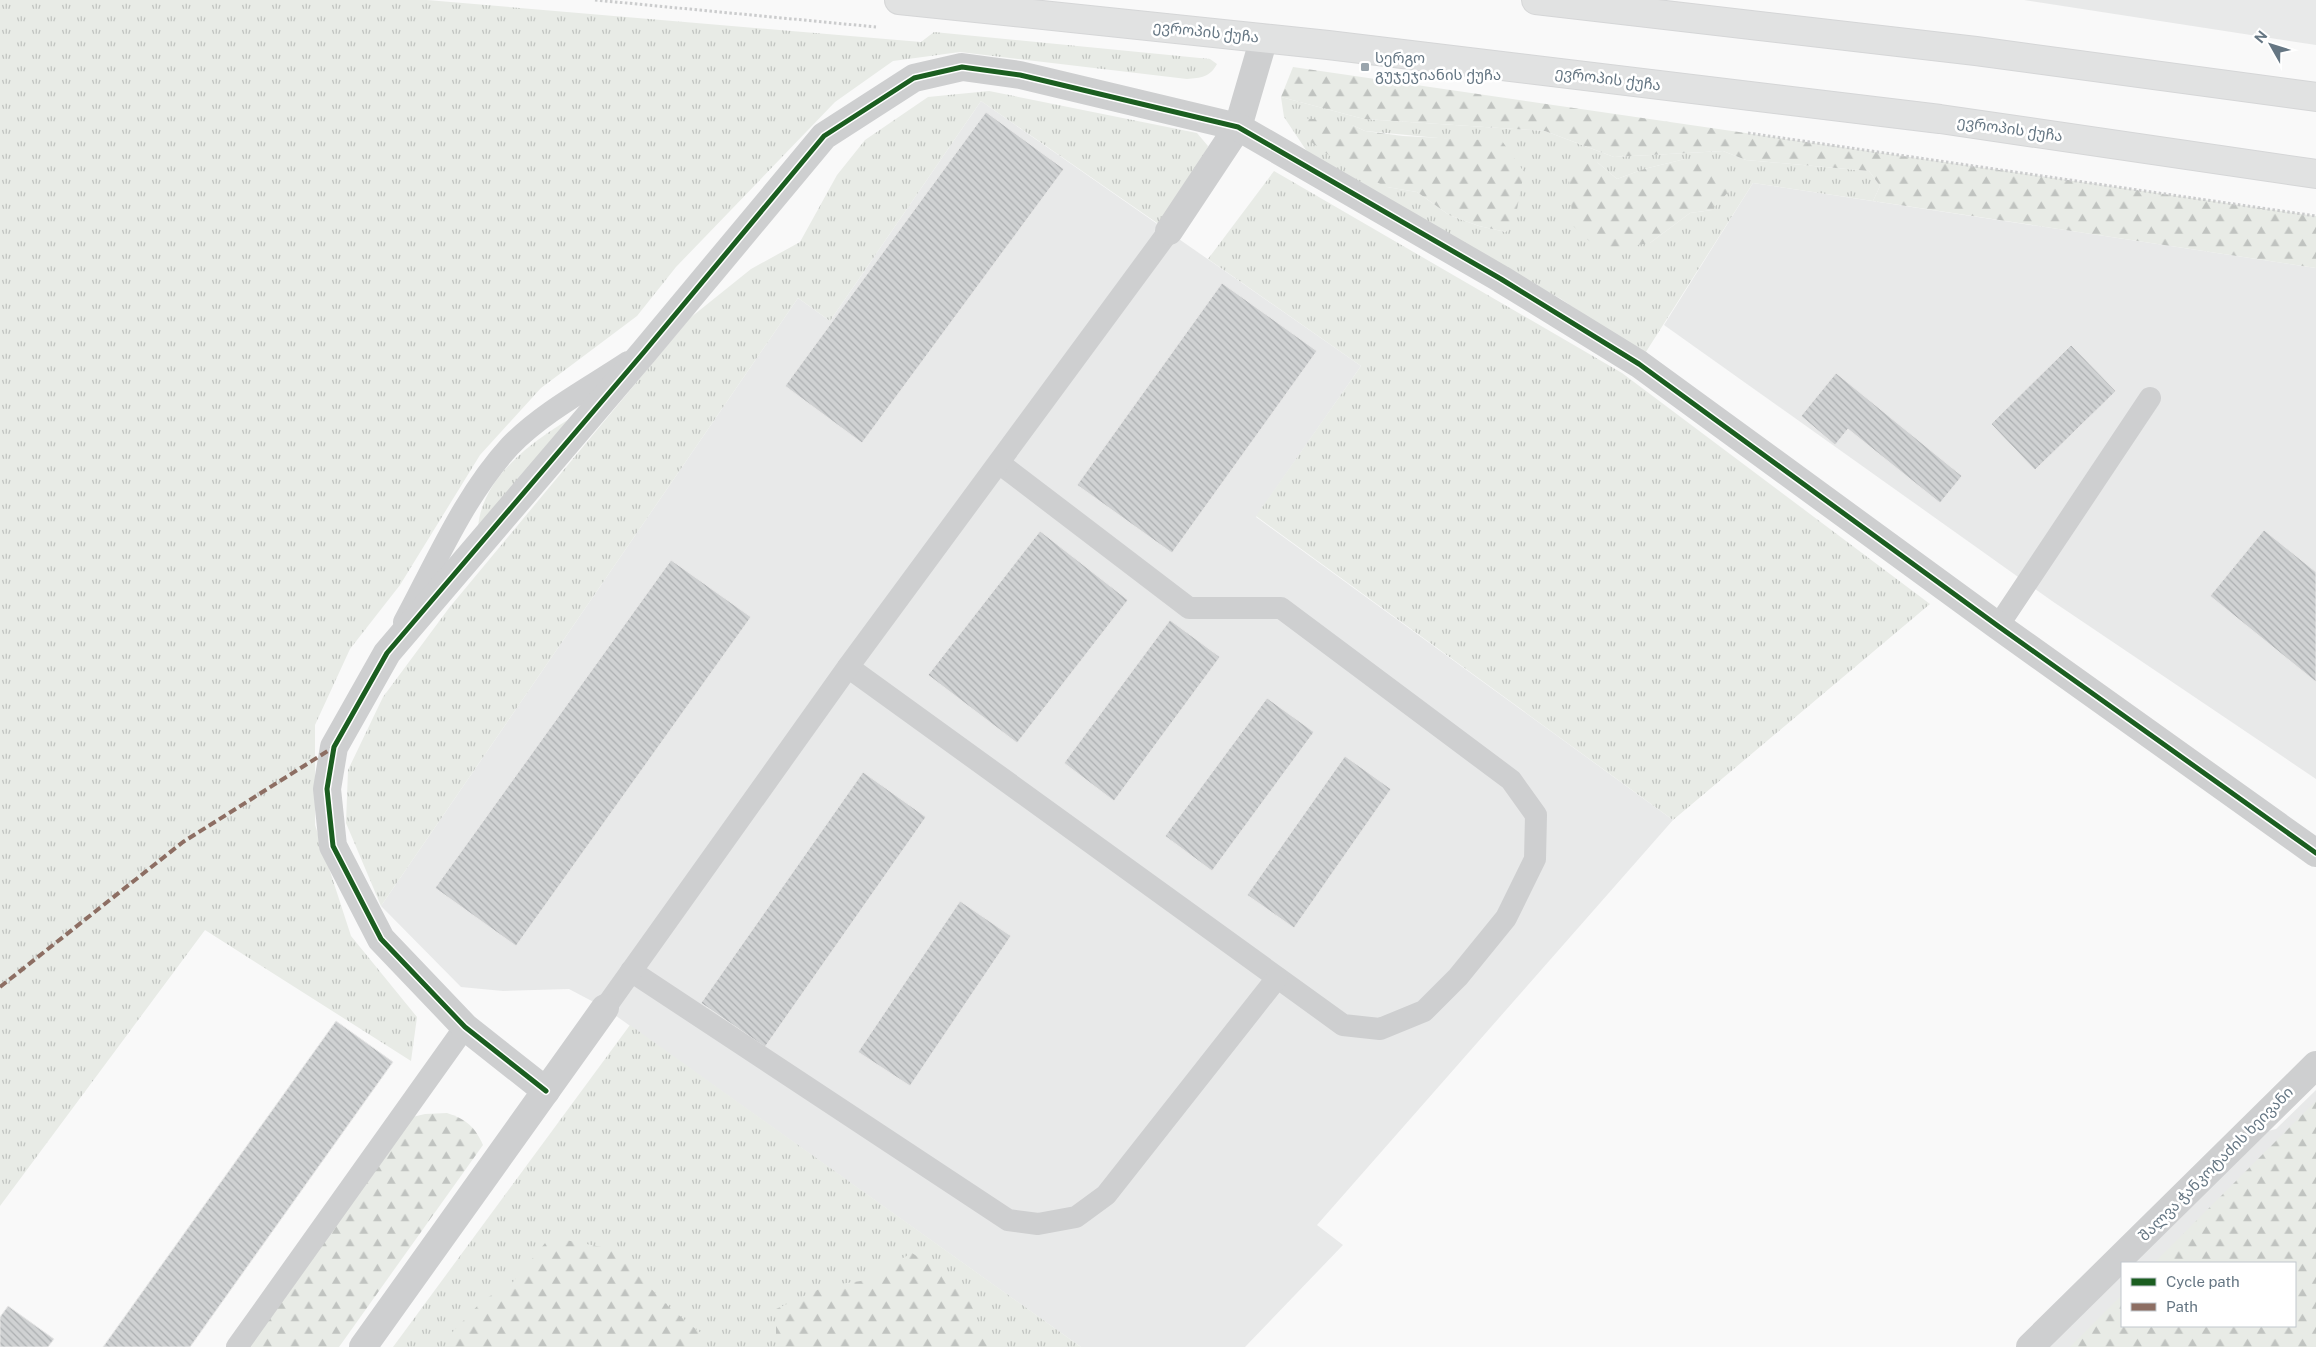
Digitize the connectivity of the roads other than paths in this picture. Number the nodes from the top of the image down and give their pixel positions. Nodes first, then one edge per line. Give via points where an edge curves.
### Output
1 (899, 0) edge
2 (1536, 0) edge
3 (1264, 38) junction
4 (2316, 97) edge
5 (1238, 127) junction
6 (2316, 174) edge
7 (1169, 231) joint
8 (644, 352) junction
9 (2150, 398) dead end
10 (999, 463) junction
11 (1998, 626) junction
12 (387, 653) junction
13 (848, 667) junction
14 (2316, 853) edge
15 (631, 971) junction
16 (1277, 978) junction
17 (605, 1008) joint
18 (466, 1027) junction
19 (2316, 1065) edge
20 (546, 1091) junction
21 (237, 1347) edge
22 (363, 1347) edge
23 (2030, 1347) edge

1 - 3 main road, ევროპის ქუჩა
2 - 4 main road via 1976,51
3 - 5 street
3 - 6 main road, ევროპის ქუჩა via 1940,119
5 - 7 street
5 - 8 street via 1020,75 962,67 914,78 824,136
5 - 11 street via 1501,279 1639,364
7 - 10 lane
8 - 12 street
8 - 12 lane via 544,418 510,446 474,494
9 - 11 lane
10 - 13 lane
10 - 16 lane via 1190,608 1281,608 1511,780 1536,814 1535,859 1506,918 1424,1011 1380,1029 1343,1026
11 - 14 street
12 - 18 street via 334,747 327,789 333,846 380,939
13 - 15 lane
13 - 16 lane
15 - 16 lane via 1008,1220 1038,1224 1076,1217 1106,1195
15 - 17 lane
17 - 20 street
18 - 20 street
18 - 21 lane
19 - 23 street, შალვა ჭანკოტაძის ხეივანი
20 - 22 street

